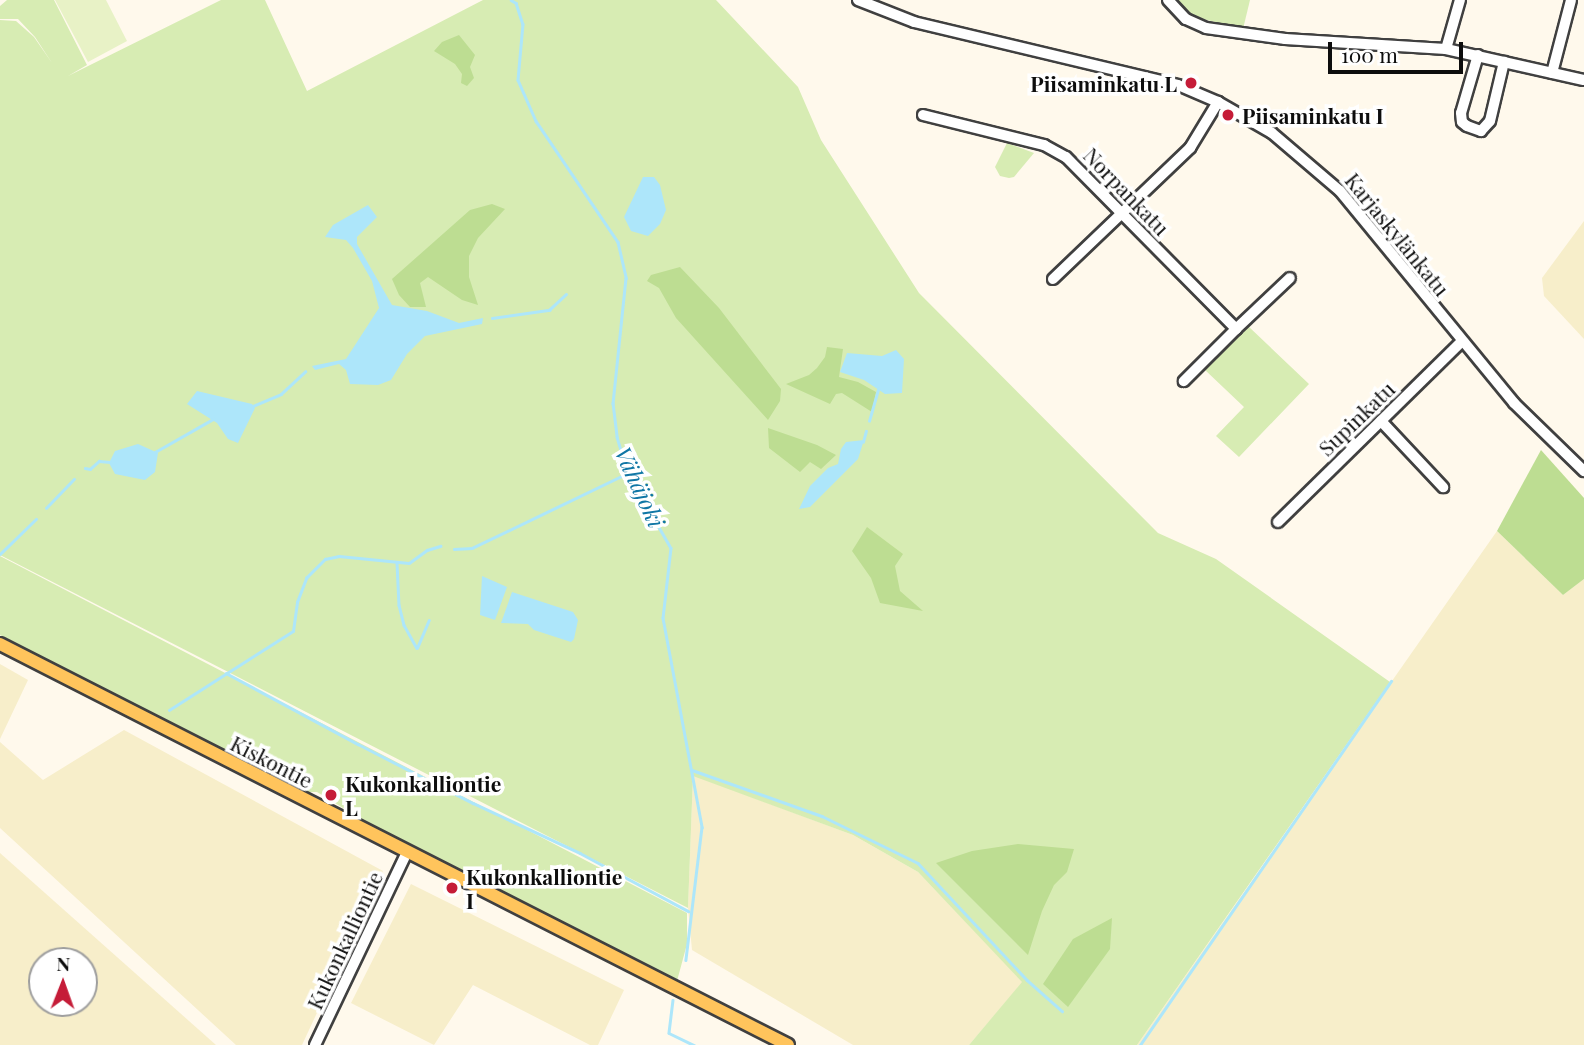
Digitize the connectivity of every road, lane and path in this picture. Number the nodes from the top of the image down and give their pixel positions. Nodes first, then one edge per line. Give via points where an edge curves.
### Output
1 (858, 0) edge
2 (1168, 0) edge
3 (1460, 0) edge
4 (1571, 0) edge
5 (1446, 49) junction
6 (1478, 55) junction
7 (1504, 62) junction
8 (1552, 73) junction
9 (1584, 80) edge
10 (1218, 102) junction
11 (923, 116) dead end
12 (1122, 214) junction
13 (1290, 278) dead end
14 (1053, 279) dead end
15 (1236, 330) junction
16 (1462, 341) junction
17 (1184, 381) dead end
18 (1381, 421) junction
19 (1584, 471) edge
20 (1443, 487) dead end
21 (1278, 522) dead end
22 (0, 644) edge
23 (407, 852) junction
24 (315, 1045) edge
25 (788, 1045) edge

1 - 10 street, Karjaskylänkatu via 914,22 1169,82
2 - 5 street via 1191,22 1237,33
3 - 5 street
4 - 8 street
5 - 6 street
6 - 7 street
6 - 7 street via 1461,113 1462,122 1481,131 1490,121
7 - 8 street
8 - 9 street
10 - 12 street via 1190,148
10 - 16 street, Karjaskylänkatu via 1278,138 1340,191
11 - 12 street, Norpankatu via 1044,145 1066,157
12 - 14 street
12 - 15 street, Norpankatu
13 - 15 street
15 - 17 street
16 - 18 street, Supinkatu
16 - 19 street, Karjaskylänkatu via 1535,426
18 - 20 street
18 - 21 street, Supinkatu
22 - 23 main road, Kiskontie
23 - 24 street, Kukonkalliontie
23 - 25 main road, Kiskontie

